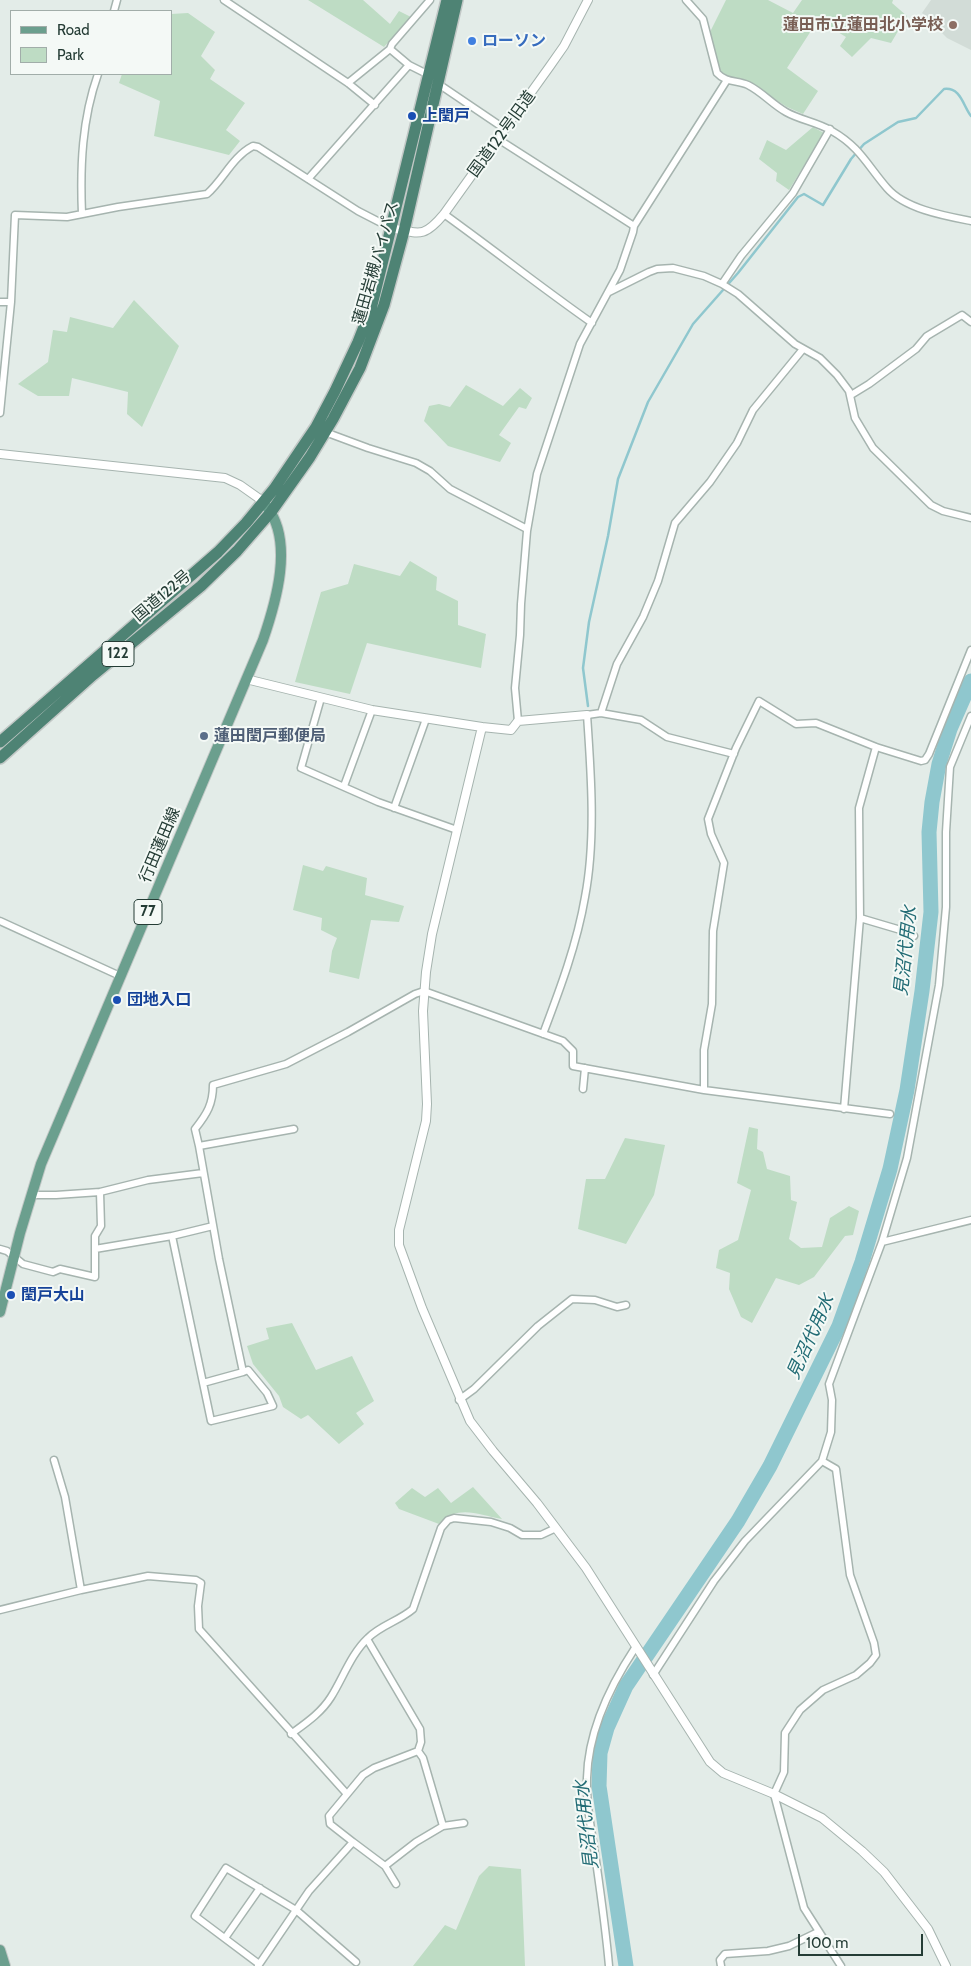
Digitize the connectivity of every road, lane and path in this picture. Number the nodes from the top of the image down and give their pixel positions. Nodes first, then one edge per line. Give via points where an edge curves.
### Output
1 (224, 0) edge
2 (430, 0) edge
3 (447, 0) edge
4 (457, 0) edge
5 (588, 0) edge
6 (687, 0) edge
7 (390, 49) junction
8 (409, 65) junction
9 (98, 75) edge
10 (433, 79) junction
11 (727, 80) junction
12 (348, 83) junction
13 (375, 105) junction
14 (505, 129) junction
15 (830, 130) junction
16 (498, 140) junction
17 (308, 179) junction
18 (82, 214) junction
19 (444, 214) junction
20 (971, 221) edge
21 (634, 226) junction
22 (391, 228) junction
23 (404, 231) junction
24 (722, 284) junction
25 (609, 292) junction
26 (0, 302) edge
27 (11, 302) junction
28 (971, 322) edge
29 (592, 323) junction
30 (802, 349) junction
31 (850, 395) junction
32 (0, 413) edge
33 (325, 432) junction
34 (0, 454) edge
35 (267, 507) junction
36 (971, 518) edge
37 (527, 529) junction
38 (971, 650) edge
39 (246, 679) junction
40 (321, 698) junction
41 (372, 710) junction
42 (600, 712) junction
43 (587, 715) junction
44 (971, 716) edge
45 (426, 719) junction
46 (518, 721) junction
47 (482, 727) junction
48 (0, 742) edge
49 (876, 747) junction
50 (734, 754) junction
51 (0, 758) edge
52 (344, 786) junction
53 (394, 808) junction
54 (457, 830) junction
55 (860, 918) junction
56 (0, 921) edge
57 (914, 936) dead end
58 (120, 976) junction
59 (424, 991) junction
60 (543, 1034) junction
61 (585, 1068) junction
62 (583, 1089) dead end
63 (704, 1090) junction
64 (844, 1109) junction
65 (890, 1114) dead end
66 (294, 1129) dead end
67 (199, 1146) junction
68 (203, 1173) junction
69 (100, 1192) junction
70 (31, 1194) junction
71 (971, 1220) edge
72 (213, 1226) junction
73 (172, 1236) junction
74 (882, 1242) junction
75 (0, 1249) edge
76 (95, 1249) junction
77 (14, 1258) junction
78 (626, 1305) dead end
79 (0, 1312) edge
80 (243, 1372) junction
81 (203, 1383) junction
82 (460, 1400) junction
83 (54, 1460) dead end
84 (822, 1461) junction
85 (556, 1528) junction
86 (81, 1590) junction
87 (0, 1610) edge
88 (367, 1638) junction
89 (636, 1649) junction
90 (651, 1673) junction
91 (291, 1734) junction
92 (418, 1751) junction
93 (346, 1794) junction
94 (774, 1794) junction
95 (464, 1823) dead end
96 (442, 1826) junction
97 (353, 1842) junction
98 (385, 1866) junction
99 (396, 1884) dead end
100 (260, 1888) junction
101 (296, 1910) junction
102 (818, 1932) junction
103 (224, 1938) junction
104 (0, 1950) edge
105 (356, 1962) dead end
106 (259, 1965) edge
107 (5, 1966) edge
108 (608, 1966) edge
109 (721, 1966) edge
110 (841, 1966) edge
111 (946, 1966) edge

1 - 12 street
2 - 7 street
3 - 10 highway, 蓮田岩槻バイパス / 122
4 - 10 highway, 蓮田岩槻バイパス / 122
5 - 14 street, 国道122号旧道 via 564,46
6 - 11 street via 703,19 717,73
7 - 8 street
7 - 12 street
8 - 10 street
8 - 13 street
9 - 18 street via 90,94 82,149
10 - 14 street
10 - 22 highway, 蓮田岩槻バイパス / 122
10 - 23 highway, 蓮田岩槻バイパス / 122
11 - 15 street via 747,85 784,111
11 - 21 street
12 - 13 street
13 - 17 street
14 - 16 street, 国道122号旧道
15 - 20 street via 855,147 896,195 939,215
15 - 24 street via 792,193
16 - 19 street, 国道122号旧道
16 - 21 street
17 - 18 street via 253,146 238,156 207,194
17 - 22 street
18 - 27 street via 67,217 14,215
19 - 23 street, 国道122号旧道 via 425,233
19 - 29 street
21 - 25 street
22 - 23 street, 国道122号旧道
22 - 35 highway, 蓮田岩槻バイパス / 122 via 371,309 339,383
23 - 33 highway, 蓮田岩槻バイパス / 122 via 375,330 360,368
24 - 25 street via 696,273 673,268 657,269
24 - 30 street
25 - 29 street
26 - 27 street
27 - 32 street
28 - 31 street via 962,315 952,320
29 - 37 street via 580,344 546,445
30 - 31 street via 820,358
30 - 42 street via 753,410 737,443 675,523 644,617 617,664
31 - 36 street via 855,418 882,458 931,505
33 - 35 highway, 蓮田岩槻バイパス / 122
33 - 37 street via 416,463 450,489
34 - 35 street via 225,478 240,484
35 - 39 main road, 行田蓮田線 / 77 via 280,538 281,556 271,617
35 - 48 highway, 国道122号 / 122
35 - 51 highway, 国道122号 / 122 via 237,551 201,586 93,675
37 - 46 street via 515,688
38 - 49 street via 925,760
39 - 40 street
39 - 58 main road, 行田蓮田線 / 77
40 - 41 street
40 - 52 street via 301,768
41 - 45 street
41 - 52 street
42 - 43 street
42 - 50 street via 641,720 667,737
43 - 46 street
43 - 60 street via 590,860 586,896 568,965
44 - 74 street via 950,767 946,907 939,985 906,1158
45 - 47 street
45 - 53 street
46 - 47 street via 511,730
47 - 54 street
49 - 50 street via 816,723 796,724 759,701
49 - 55 street via 859,808
50 - 63 street via 708,819 724,863 713,931 712,1004 704,1050
52 - 53 street
53 - 54 street
54 - 59 street via 432,934
55 - 57 street
55 - 64 street
56 - 58 street
58 - 70 main road, 行田蓮田線 / 77
59 - 60 street
59 - 67 street via 286,1064 213,1085 210,1109 195,1129
59 - 82 street via 426,1121 399,1230 400,1245
60 - 61 street via 562,1041 573,1051 573,1066
61 - 62 street
61 - 63 street
63 - 64 street
64 - 65 street
66 - 67 street
67 - 68 street
68 - 69 street via 148,1180
68 - 72 street
69 - 70 street
69 - 76 street via 100,1226 95,1236
70 - 77 main road, 行田蓮田線 / 77
71 - 74 street
72 - 73 street
72 - 80 street
73 - 76 street
73 - 81 street
74 - 84 street via 829,1384 831,1432
75 - 77 street
76 - 77 street via 95,1277 60,1269 53,1272 23,1264
77 - 79 main road, 行田蓮田線 / 77
78 - 82 street via 617,1307 595,1300 572,1299 538,1326
80 - 81 street
80 - 81 street via 248,1370 273,1406 211,1421
82 - 85 street via 481,1436
83 - 86 street via 65,1497
84 - 90 street via 745,1541
84 - 94 street via 836,1469 850,1576 876,1655 856,1675 824,1690 800,1710 785,1733 784,1772
85 - 88 street via 534,1536 522,1535 491,1522 448,1520 441,1528 413,1609
85 - 89 street via 586,1568
86 - 87 street
86 - 91 street via 148,1576 201,1583 199,1629
88 - 91 street via 331,1698 319,1713
88 - 92 street via 420,1728
89 - 90 street
89 - 108 street via 608,1695 593,1740 587,1776 587,1810
90 - 94 street via 710,1762 722,1773
91 - 93 street
92 - 93 street via 374,1768
92 - 96 street via 423,1758
93 - 97 street via 329,1816 330,1824
94 - 102 street via 804,1908
94 - 111 street via 822,1818 884,1872 928,1929
95 - 96 street
96 - 98 street
97 - 98 street
97 - 101 street via 308,1891
98 - 99 street
100 - 101 street
100 - 103 street
100 - 103 street via 226,1868 195,1916
101 - 105 street
101 - 106 street
102 - 109 street via 789,1946 725,1954 720,1960
102 - 110 street
103 - 106 street
104 - 107 main road

